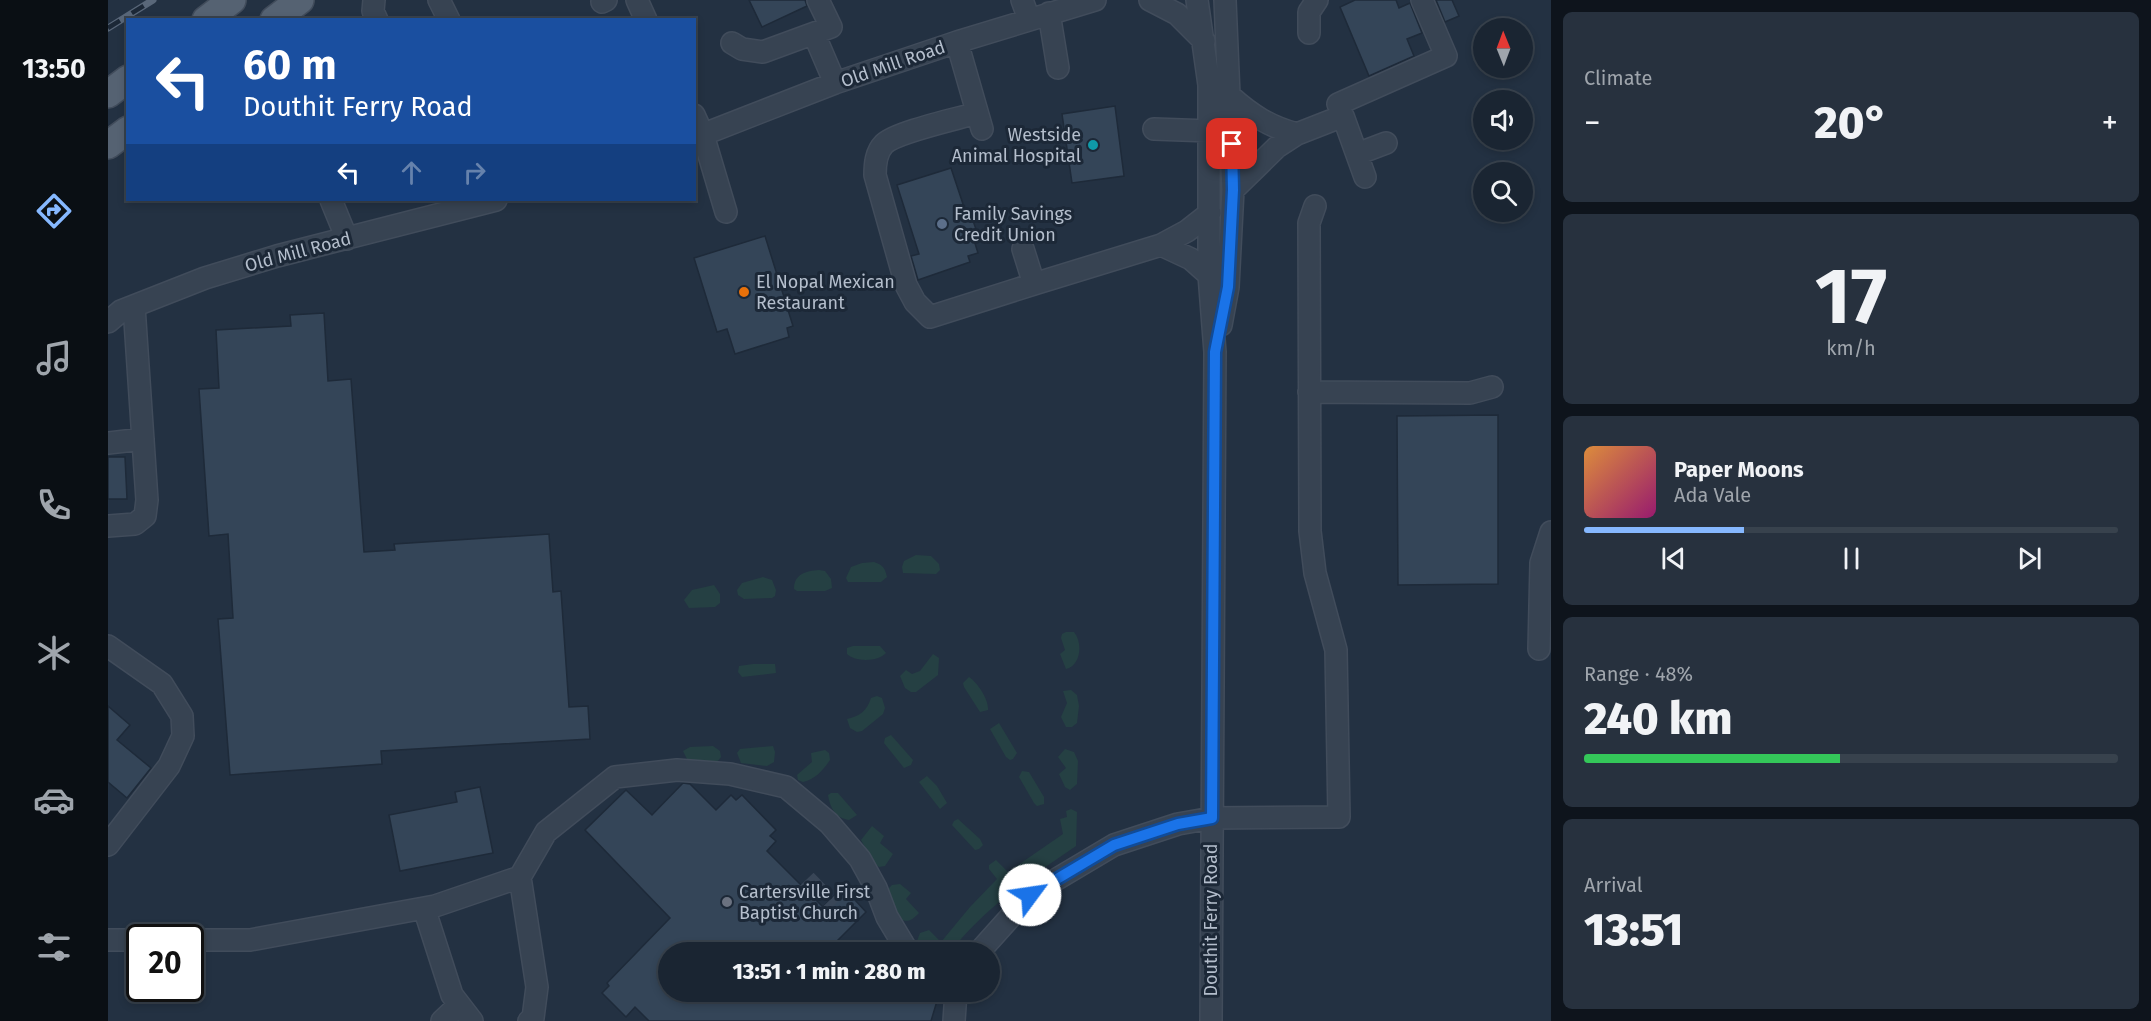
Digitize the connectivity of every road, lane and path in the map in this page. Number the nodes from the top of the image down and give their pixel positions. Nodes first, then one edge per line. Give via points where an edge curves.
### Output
1 (232, 0) edge
2 (300, 0) edge
3 (439, 0) edge
4 (637, 0) edge
5 (818, 0) edge
6 (1095, 0) edge
7 (1150, 0) edge
8 (1197, 0) edge
9 (1225, 0) edge
10 (1317, 0) edge
11 (1422, 0) edge
12 (1025, 10) edge
13 (1049, 13) junction
14 (209, 18) edge
15 (277, 18) edge
16 (448, 18) edge
17 (645, 18) edge
18 (1309, 33) dead end
19 (814, 34) junction
20 (1204, 41) junction
21 (957, 42) junction
22 (732, 43) dead end
23 (1058, 68) dead end
24 (126, 80) edge
25 (835, 83) junction
26 (108, 94) edge
27 (1230, 96) junction
28 (1338, 104) junction
29 (1154, 129) dead end
30 (1209, 131) junction
31 (126, 132) edge
32 (1297, 134) junction
33 (699, 136) edge
34 (1386, 143) dead end
35 (108, 145) edge
36 (1357, 154) junction
37 (1365, 177) dead end
38 (1233, 190) junction
39 (331, 201) edge
40 (492, 201) edge
41 (1315, 206) dead end
42 (726, 212) dead end
43 (1210, 213) junction
44 (347, 239) junction
45 (1161, 245) junction
46 (1023, 249) dead end
47 (1209, 275) junction
48 (1034, 284) junction
49 (134, 306) junction
50 (108, 322) edge
51 (1215, 352) junction
52 (1492, 387) dead end
53 (1309, 392) junction
54 (143, 439) junction
55 (108, 443) edge
56 (108, 526) edge
57 (1551, 532) edge
58 (108, 646) edge
59 (1539, 649) dead end
60 (1212, 818) junction
61 (108, 845) edge
62 (520, 876) junction
63 (424, 908) junction
64 (108, 940) edge
65 (126, 940) edge
66 (204, 940) edge
67 (902, 942) edge
68 (988, 942) edge
69 (955, 1002) edge
70 (466, 1013) edge
71 (442, 1021) edge
72 (529, 1021) edge
73 (954, 1021) edge
74 (1211, 1021) edge

1 - 14 main road
2 - 15 main road
3 - 16 street
4 - 17 street
5 - 19 street via 831,27
6 - 13 street, Old Mill Road
7 - 20 street via 1177,14
8 - 20 street, Douthit Ferry Road
9 - 27 street, Douthit Ferry Road
10 - 18 street via 1309,12
11 - 28 street via 1446,56
12 - 13 street, Old Mill Road
12 - 21 street, Old Mill Road
13 - 23 street
19 - 22 street via 763,52
19 - 25 street
20 - 30 street, Douthit Ferry Road
21 - 25 street, Old Mill Road
21 - 48 street via 979,121 898,136 884,143 875,167 906,285 921,310 930,316
24 - 26 main road
25 - 33 street, Old Mill Road
27 - 32 street via 1258,119
27 - 38 street, Douthit Ferry Road
28 - 32 street
28 - 36 street
29 - 30 street
30 - 43 street, Douthit Ferry Road
31 - 35 main road
32 - 38 street via 1276,147
33 - 42 street
34 - 36 street
36 - 37 street
38 - 51 street, Douthit Ferry Road via 1228,287
39 - 44 street
40 - 44 street, Old Mill Road
41 - 53 street via 1309,223
43 - 45 street
43 - 47 street, Douthit Ferry Road
44 - 49 street, Old Mill Road via 205,278
45 - 47 street via 1191,258
45 - 48 street
46 - 48 street
47 - 51 street, Douthit Ferry Road
49 - 50 street, Old Mill Road
49 - 54 street
51 - 60 street, Douthit Ferry Road
52 - 53 street via 1470,393
53 - 60 street via 1310,531 1315,573 1336,650 1339,817
54 - 55 street
54 - 56 street via 145,516 135,524
57 - 59 street via 1541,563
58 - 61 street via 162,684 182,716 183,736 169,766
60 - 68 street via 1178,824 1114,845 1030,895
60 - 74 street, Douthit Ferry Road
62 - 63 street
62 - 67 street via 546,832 615,777 677,770 730,774 786,787 829,823 860,859
62 - 72 street via 537,987 533,1018
63 - 66 street via 250,940
63 - 70 street via 452,995
64 - 65 street
69 - 73 street
70 - 71 street

